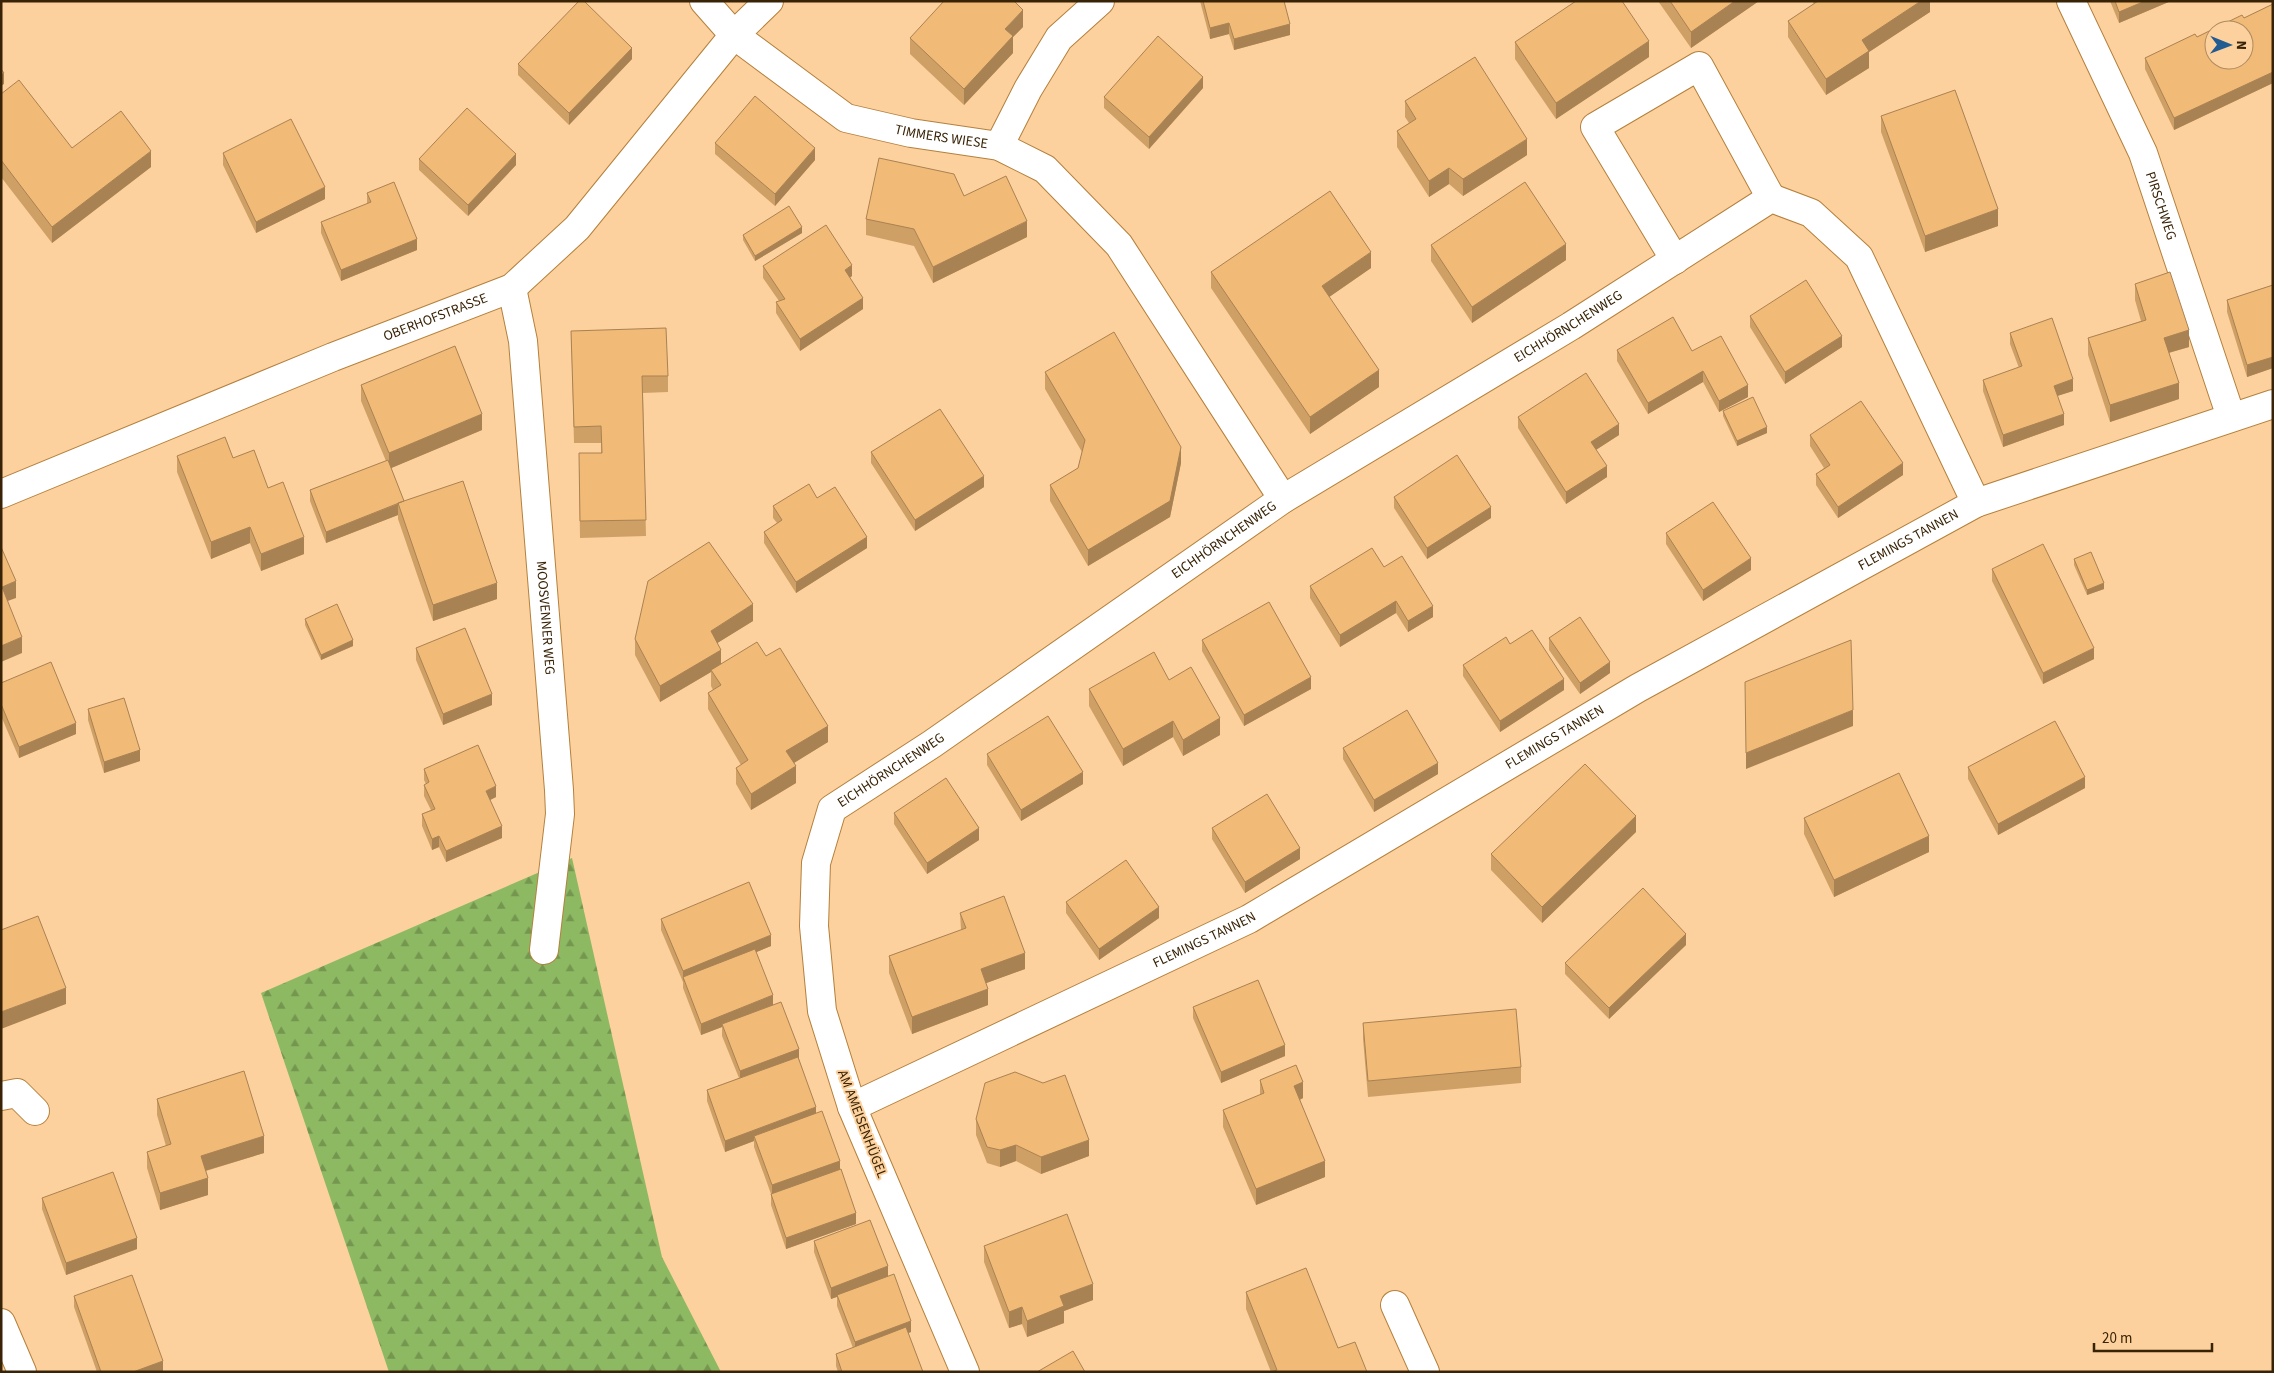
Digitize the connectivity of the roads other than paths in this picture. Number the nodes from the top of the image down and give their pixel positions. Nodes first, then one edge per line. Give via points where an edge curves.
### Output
1 (704, 1) edge
2 (769, 1) edge
3 (1100, 1) edge
4 (2071, 1) edge
5 (734, 36) junction
6 (999, 146) junction
7 (1771, 198) junction
8 (1674, 260) junction
9 (512, 288) junction
10 (2273, 404) edge
11 (2231, 417) junction
12 (1, 494) edge
13 (1283, 499) junction
14 (1976, 503) junction
15 (816, 863) joint
16 (544, 950) dead end
17 (1, 1096) edge
18 (852, 1107) junction
19 (34, 1111) dead end
20 (1395, 1305) dead end
21 (1, 1323) edge
22 (22, 1372) edge
23 (965, 1372) edge
24 (1425, 1372) edge

1 - 5 street, TIMMERS WIESE
2 - 5 street, OBERHOFSTRASSE
3 - 6 street, TIMMERS WIESE via 1059,38
4 - 11 street, PIRSCHWEG via 2143,153
5 - 6 street, TIMMERS WIESE via 846,118 911,133
5 - 9 street, OBERHOFSTRASSE via 577,228
6 - 13 street via 1045,169 1119,245
7 - 8 street, EICHHÖRNCHENWEG
7 - 8 street via 1699,66 1596,128
7 - 14 street via 1811,213 1859,257
8 - 13 street, EICHHÖRNCHENWEG via 1571,326
9 - 12 street, OBERHOFSTRASSE via 333,357
9 - 16 street, MOOSVENNER WEG via 523,341 559,790 560,814
10 - 11 street, FLEMINGS TANNEN
11 - 14 street, FLEMINGS TANNEN
13 - 15 street, EICHHÖRNCHENWEG via 940,738 832,809
14 - 18 street, FLEMINGS TANNEN via 1638,688 1249,919
15 - 18 street, AM AMEISENHÜGEL via 814,926 822,1011
17 - 19 street via 17,1093
18 - 23 street, AM AMEISENHÜGEL
20 - 24 street
21 - 22 street

